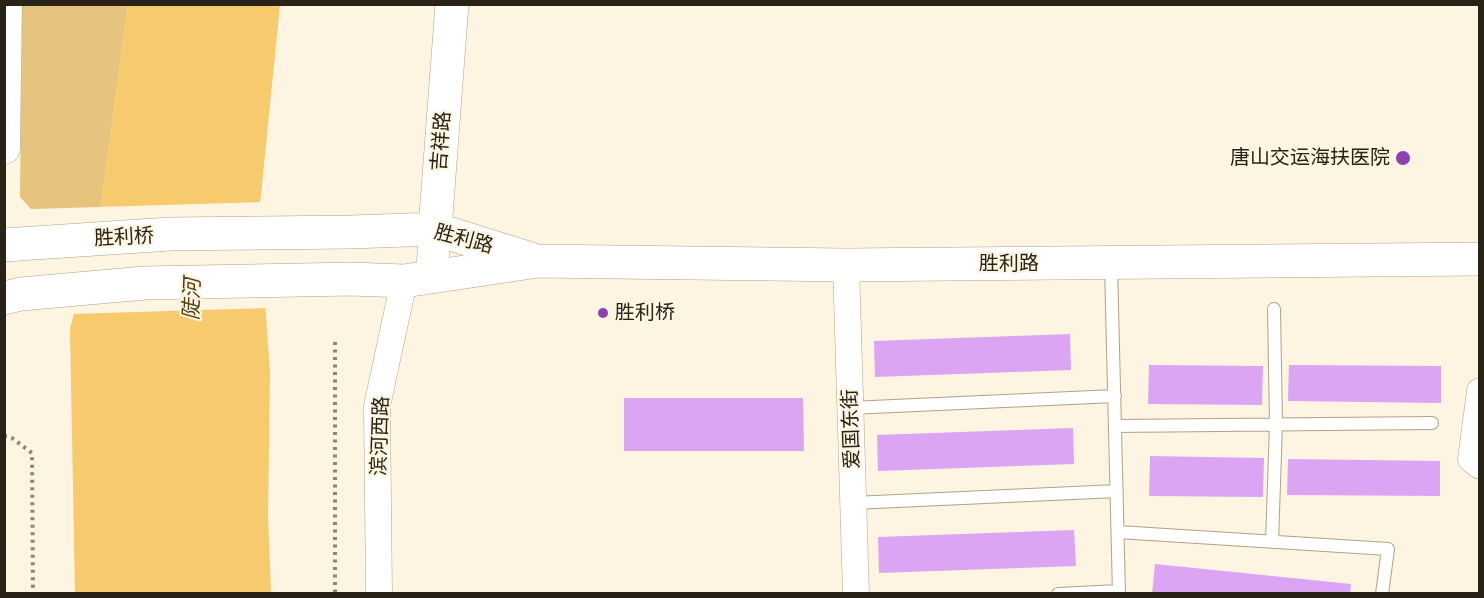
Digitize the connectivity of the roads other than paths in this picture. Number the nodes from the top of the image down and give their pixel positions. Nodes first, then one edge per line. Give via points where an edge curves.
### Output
1 (6, 4) edge
2 (452, 4) edge
3 (4, 148) edge
4 (435, 229) junction
5 (351, 232) joint
6 (4, 244) edge
7 (1479, 259) edge
8 (538, 261) junction
9 (1111, 263) junction
10 (846, 265) junction
11 (418, 279) junction
12 (13, 296) edge
13 (1274, 309) dead end
14 (1479, 391) edge
15 (1115, 396) junction
16 (850, 408) junction
17 (1432, 423) dead end
18 (1276, 424) junction
19 (1115, 426) junction
20 (1479, 466) edge
21 (1117, 491) junction
22 (853, 503) junction
23 (1118, 532) junction
24 (1272, 542) junction
25 (1119, 592) edge
26 (379, 594) edge
27 (856, 594) edge
28 (1059, 594) edge
29 (1382, 594) edge

1 - 3 street
2 - 4 main road, 吉祥路
4 - 5 main road, 胜利路
4 - 8 main road, 胜利路
4 - 11 street, 吉祥路
5 - 6 main road, 胜利桥 via 170,234
7 - 9 main road, 胜利路
8 - 10 main road, 胜利路
8 - 11 main road, 胜利路
9 - 10 main road, 胜利路
9 - 15 lane
10 - 16 street, 爱国东街
11 - 12 main road, 胜利路 via 146,283
11 - 26 street, 滨河西路 via 377,406
13 - 18 lane
14 - 20 street via 1471,459
15 - 16 lane
15 - 19 lane
16 - 22 street, 爱国东街
17 - 18 lane
18 - 19 lane
18 - 24 lane
19 - 21 lane
21 - 22 lane
21 - 23 lane
22 - 27 street, 爱国东街
23 - 24 lane
23 - 25 lane
24 - 29 lane via 1388,549
25 - 28 lane

